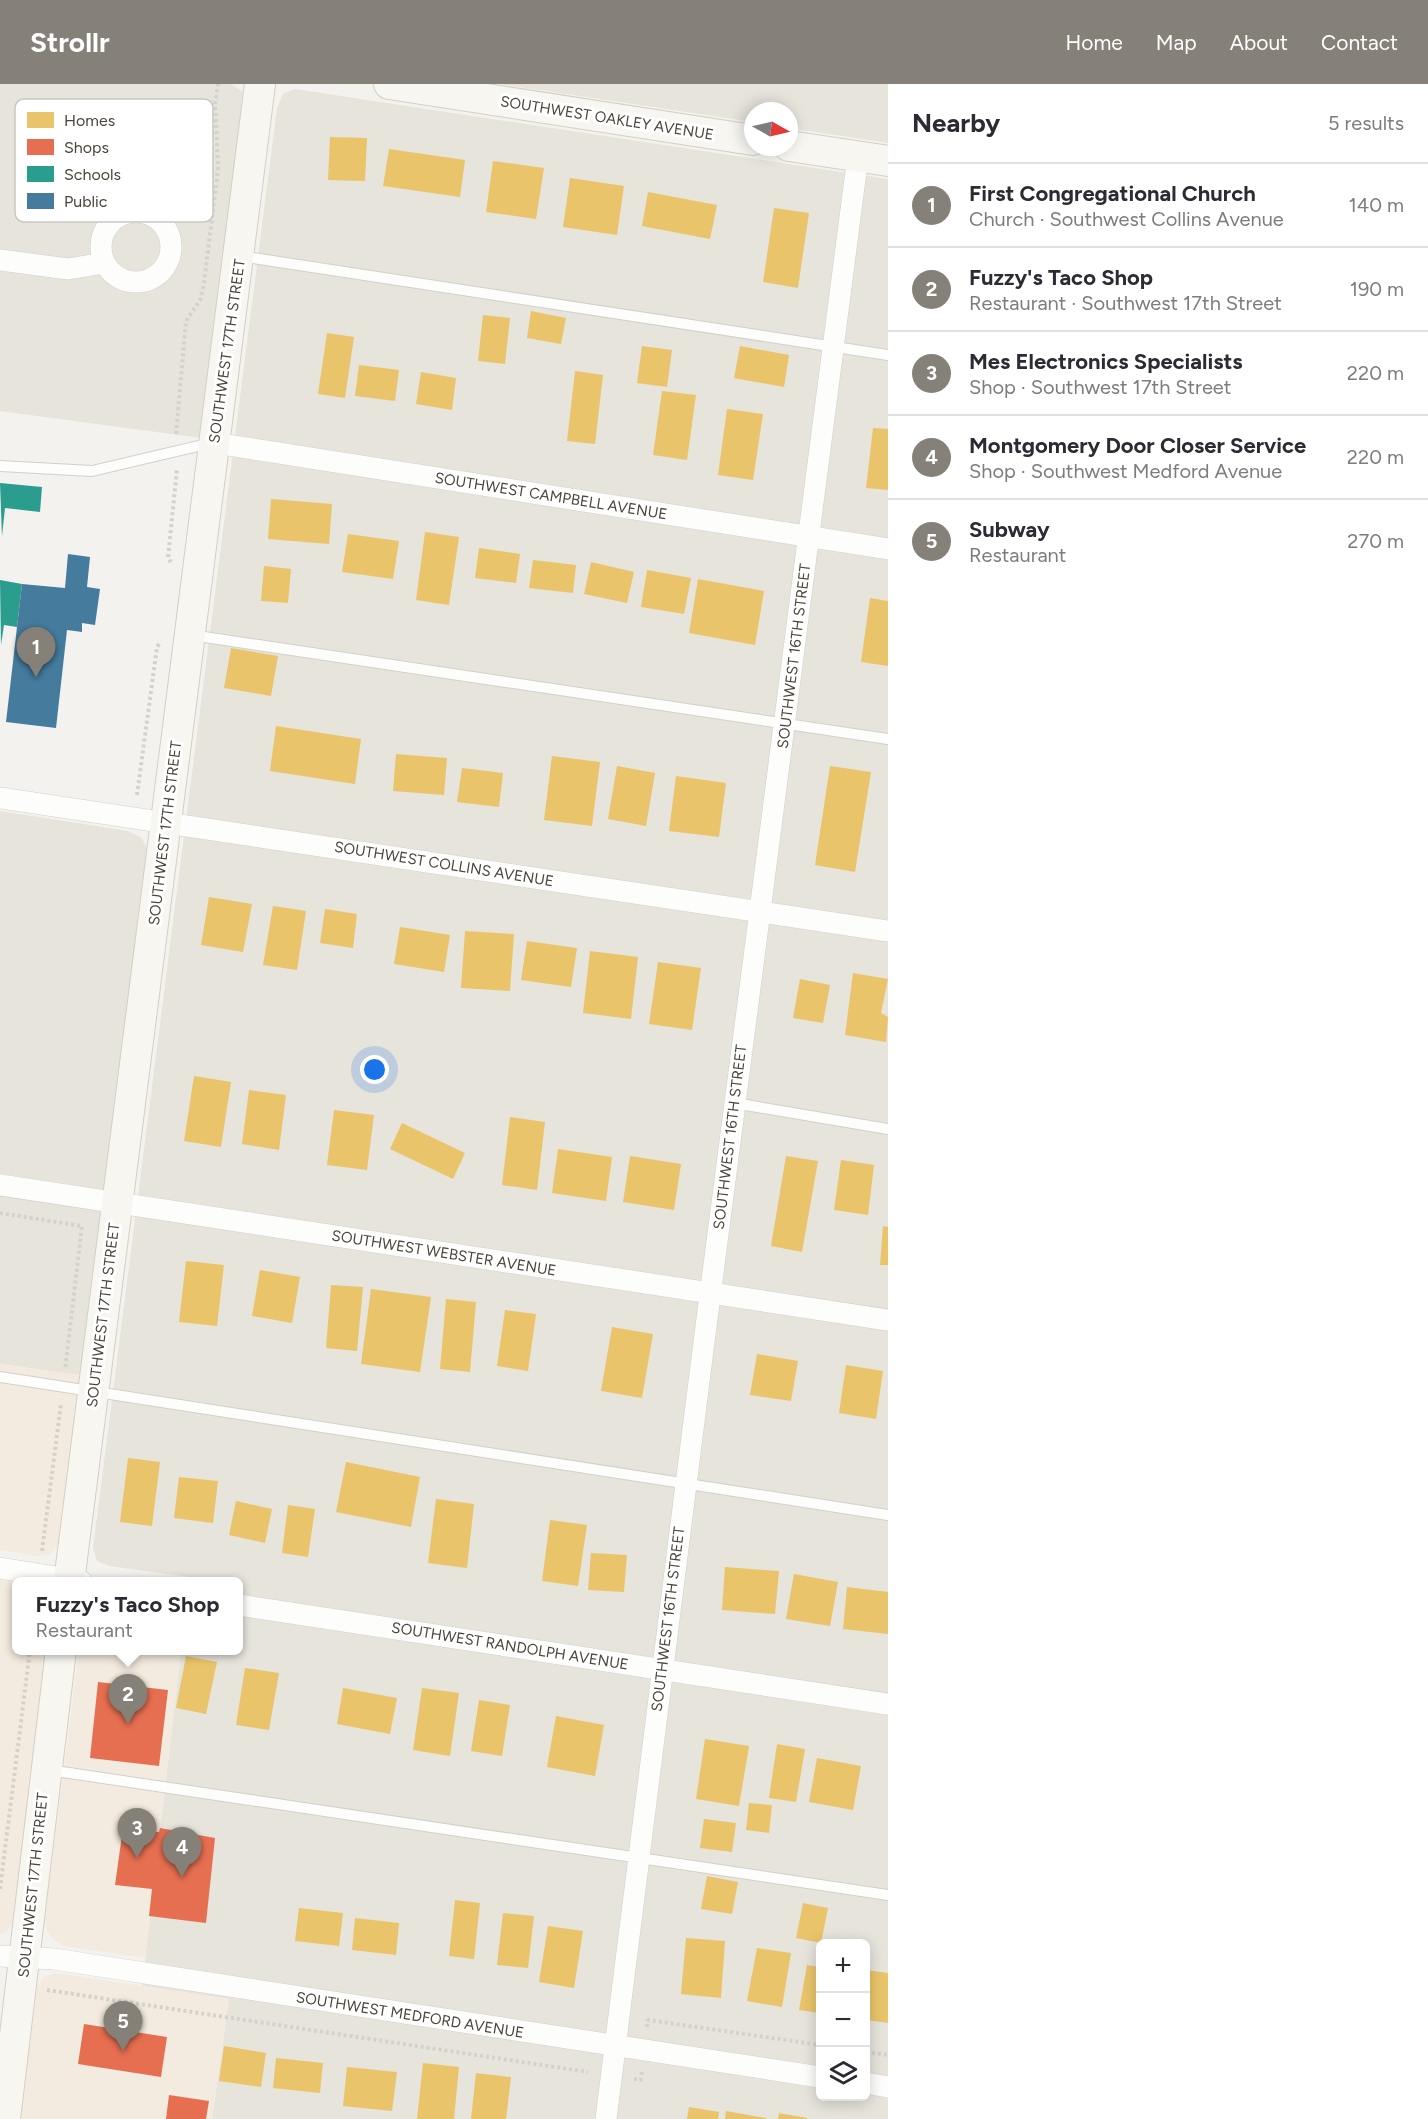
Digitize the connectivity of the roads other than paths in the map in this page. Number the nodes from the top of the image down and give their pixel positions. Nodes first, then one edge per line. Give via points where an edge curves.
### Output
1 (260, 84) edge
2 (389, 84) edge
3 (744, 139) edge
4 (798, 147) edge
5 (858, 156) junction
6 (888, 161) edge
7 (240, 256) junction
8 (0, 260) edge
9 (104, 263) dead end
10 (833, 348) junction
11 (888, 355) edge
12 (214, 443) junction
13 (0, 466) edge
14 (810, 536) junction
15 (888, 549) edge
16 (190, 635) junction
17 (786, 723) junction
18 (888, 739) edge
19 (0, 798) edge
20 (167, 823) junction
21 (759, 912) junction
22 (888, 931) edge
23 (734, 1103) junction
24 (888, 1129) edge
25 (0, 1185) edge
26 (118, 1203) junction
27 (709, 1294) junction
28 (888, 1320) edge
29 (0, 1377) edge
30 (93, 1392) junction
31 (685, 1485) junction
32 (888, 1515) edge
33 (0, 1568) edge
34 (51, 1577) edge
35 (73, 1577) edge
36 (243, 1606) edge
37 (60, 1655) edge
38 (662, 1669) junction
39 (888, 1704) edge
40 (46, 1770) junction
41 (638, 1860) junction
42 (888, 1895) edge
43 (12, 1957) edge
44 (616, 2047) junction
45 (816, 2076) edge
46 (870, 2084) edge
47 (888, 2087) edge
48 (5, 2119) edge
49 (606, 2119) edge

1 - 7 main road, SOUTHWEST 17TH STREET
2 - 3 main road, SOUTHWEST OAKLEY AVENUE
4 - 5 main road
5 - 6 main road
5 - 10 street, SOUTHWEST 16TH STREET
7 - 10 lane
7 - 12 main road, SOUTHWEST 17TH STREET
8 - 9 street via 68,268
10 - 11 lane
10 - 14 street, SOUTHWEST 16TH STREET
12 - 13 lane via 92,471
12 - 14 street, SOUTHWEST CAMPBELL AVENUE
12 - 16 main road, SOUTHWEST 17TH STREET
14 - 15 street, SOUTHWEST CAMPBELL AVENUE
14 - 17 street, SOUTHWEST 16TH STREET
16 - 17 lane
16 - 20 main road, SOUTHWEST 17TH STREET
17 - 18 lane
17 - 21 street, SOUTHWEST 16TH STREET
19 - 20 street, SOUTHWEST COLLINS AVENUE
20 - 21 street, SOUTHWEST COLLINS AVENUE
20 - 26 main road, SOUTHWEST 17TH STREET
21 - 22 street, SOUTHWEST COLLINS AVENUE
21 - 23 street, SOUTHWEST 16TH STREET
23 - 24 lane
23 - 27 street, SOUTHWEST 16TH STREET
25 - 26 street, SOUTHWEST WEBSTER AVENUE
26 - 27 street, SOUTHWEST WEBSTER AVENUE
26 - 30 main road, SOUTHWEST 17TH STREET
27 - 28 street, SOUTHWEST WEBSTER AVENUE
27 - 31 street, SOUTHWEST 16TH STREET
29 - 30 lane
30 - 31 lane
30 - 35 main road, SOUTHWEST 17TH STREET
31 - 32 lane
31 - 38 street, SOUTHWEST 16TH STREET
33 - 34 street
36 - 38 street, SOUTHWEST RANDOLPH AVENUE
37 - 40 main road, SOUTHWEST 17TH STREET
38 - 39 street, SOUTHWEST RANDOLPH AVENUE
38 - 41 street, SOUTHWEST 16TH STREET
40 - 41 lane
40 - 43 main road, SOUTHWEST 17TH STREET
41 - 42 lane
41 - 44 street, SOUTHWEST 16TH STREET
43 - 44 street, SOUTHWEST MEDFORD AVENUE via 54,1959
43 - 48 main road, SOUTHWEST 17TH STREET
44 - 45 street, SOUTHWEST MEDFORD AVENUE
44 - 49 street, SOUTHWEST 16TH STREET
46 - 47 street

